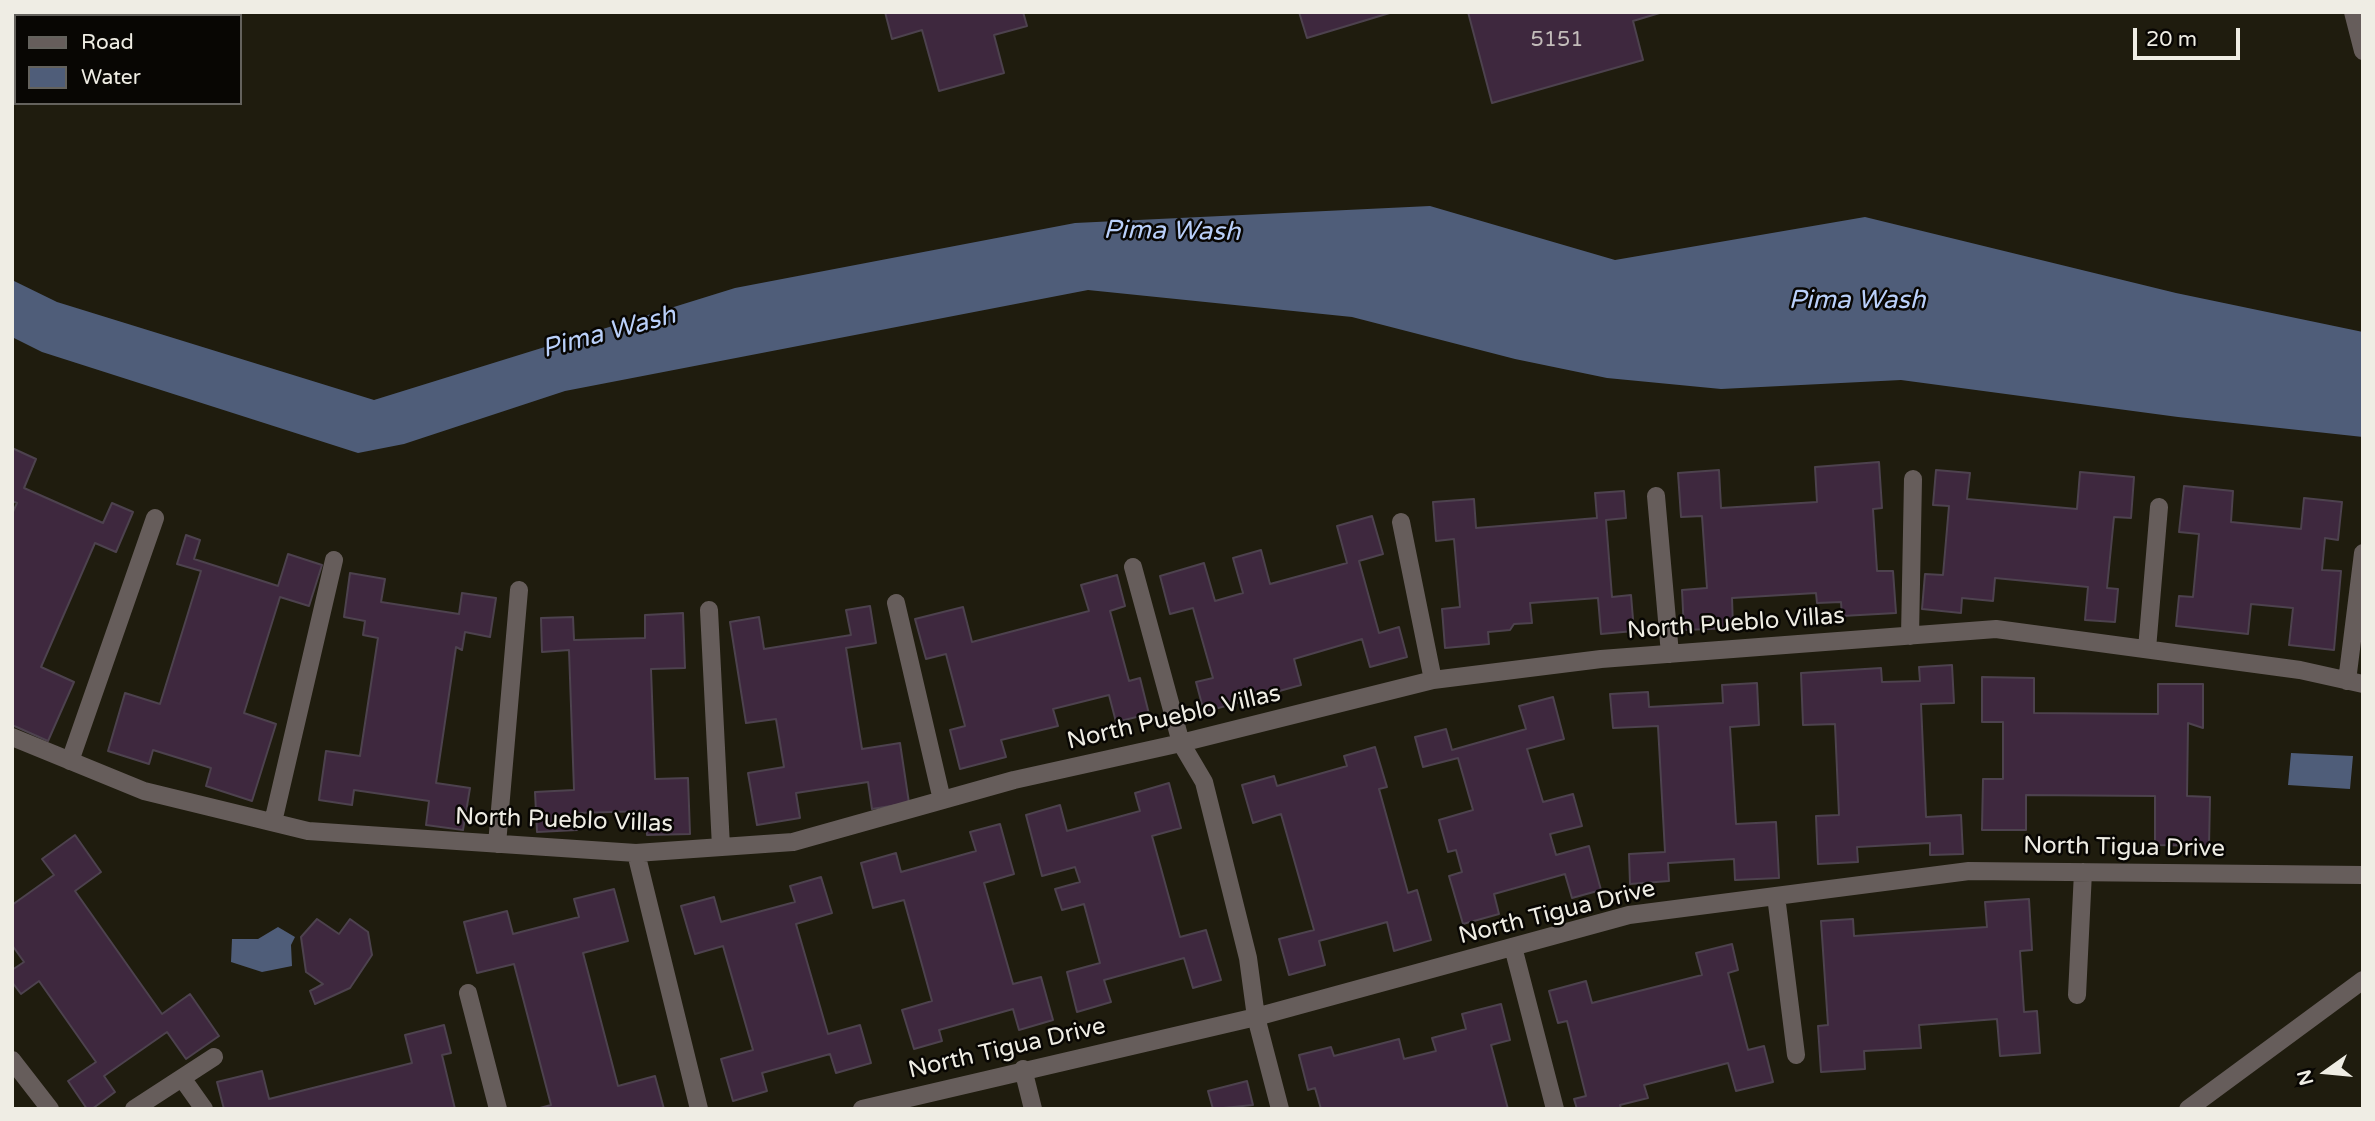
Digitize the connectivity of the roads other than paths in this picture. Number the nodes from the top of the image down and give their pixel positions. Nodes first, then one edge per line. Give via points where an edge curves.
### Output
1 (2353, 12) edge
2 (2363, 51) edge
3 (1913, 479) dead end
4 (1656, 496) dead end
5 (2159, 507) dead end
6 (155, 518) dead end
7 (1401, 522) dead end
8 (2363, 553) edge
9 (334, 560) dead end
10 (1133, 567) dead end
11 (519, 590) dead end
12 (896, 603) dead end
13 (709, 611) dead end
14 (1910, 636) junction
15 (2147, 649) junction
16 (1670, 654) junction
17 (1433, 680) junction
18 (2355, 682) edge
19 (12, 737) edge
20 (1181, 743) junction
21 (70, 761) junction
22 (942, 800) junction
23 (273, 822) junction
24 (497, 844) junction
25 (721, 847) junction
26 (636, 853) junction
27 (2083, 872) junction
28 (2363, 875) edge
29 (1776, 896) junction
30 (1513, 947) junction
31 (2363, 980) edge
32 (468, 993) dead end
33 (2077, 995) dead end
34 (1256, 1017) junction
35 (1796, 1055) dead end
36 (214, 1057) dead end
37 (12, 1060) edge
38 (1023, 1069) junction
39 (182, 1078) junction
40 (50, 1109) edge
41 (134, 1109) edge
42 (204, 1109) edge
43 (498, 1109) edge
44 (699, 1109) edge
45 (862, 1109) edge
46 (1033, 1109) edge
47 (1280, 1109) edge
48 (1555, 1109) edge
49 (2188, 1109) edge

1 - 2 lane
3 - 14 lane
4 - 16 lane
5 - 15 lane
6 - 21 lane
7 - 17 lane
8 - 18 lane
9 - 23 lane
10 - 20 lane
11 - 24 lane
12 - 22 lane
13 - 25 lane
14 - 15 lane, North Pueblo Villas via 1996,629
14 - 16 lane, North Pueblo Villas
15 - 18 lane, North Pueblo Villas
16 - 17 lane, North Pueblo Villas
17 - 20 lane, North Pueblo Villas
19 - 21 lane, North Pueblo Villas
20 - 22 lane, North Pueblo Villas
20 - 34 lane via 1204,782 1248,958
21 - 23 lane, North Pueblo Villas via 144,790
22 - 25 lane, North Pueblo Villas via 793,842
23 - 24 lane, North Pueblo Villas via 308,831
24 - 26 lane, North Pueblo Villas
25 - 26 lane, North Pueblo Villas
26 - 44 lane
27 - 28 lane, North Tigua Drive
27 - 29 lane, North Tigua Drive via 1969,871
27 - 33 lane
29 - 30 lane, North Tigua Drive via 1629,915
29 - 35 lane
30 - 34 lane, North Tigua Drive
30 - 48 lane
31 - 49 lane
32 - 43 lane
34 - 38 lane, North Tigua Drive
34 - 47 lane
36 - 39 lane
37 - 40 lane
38 - 45 lane, North Tigua Drive
38 - 46 lane
39 - 41 lane
39 - 42 lane

